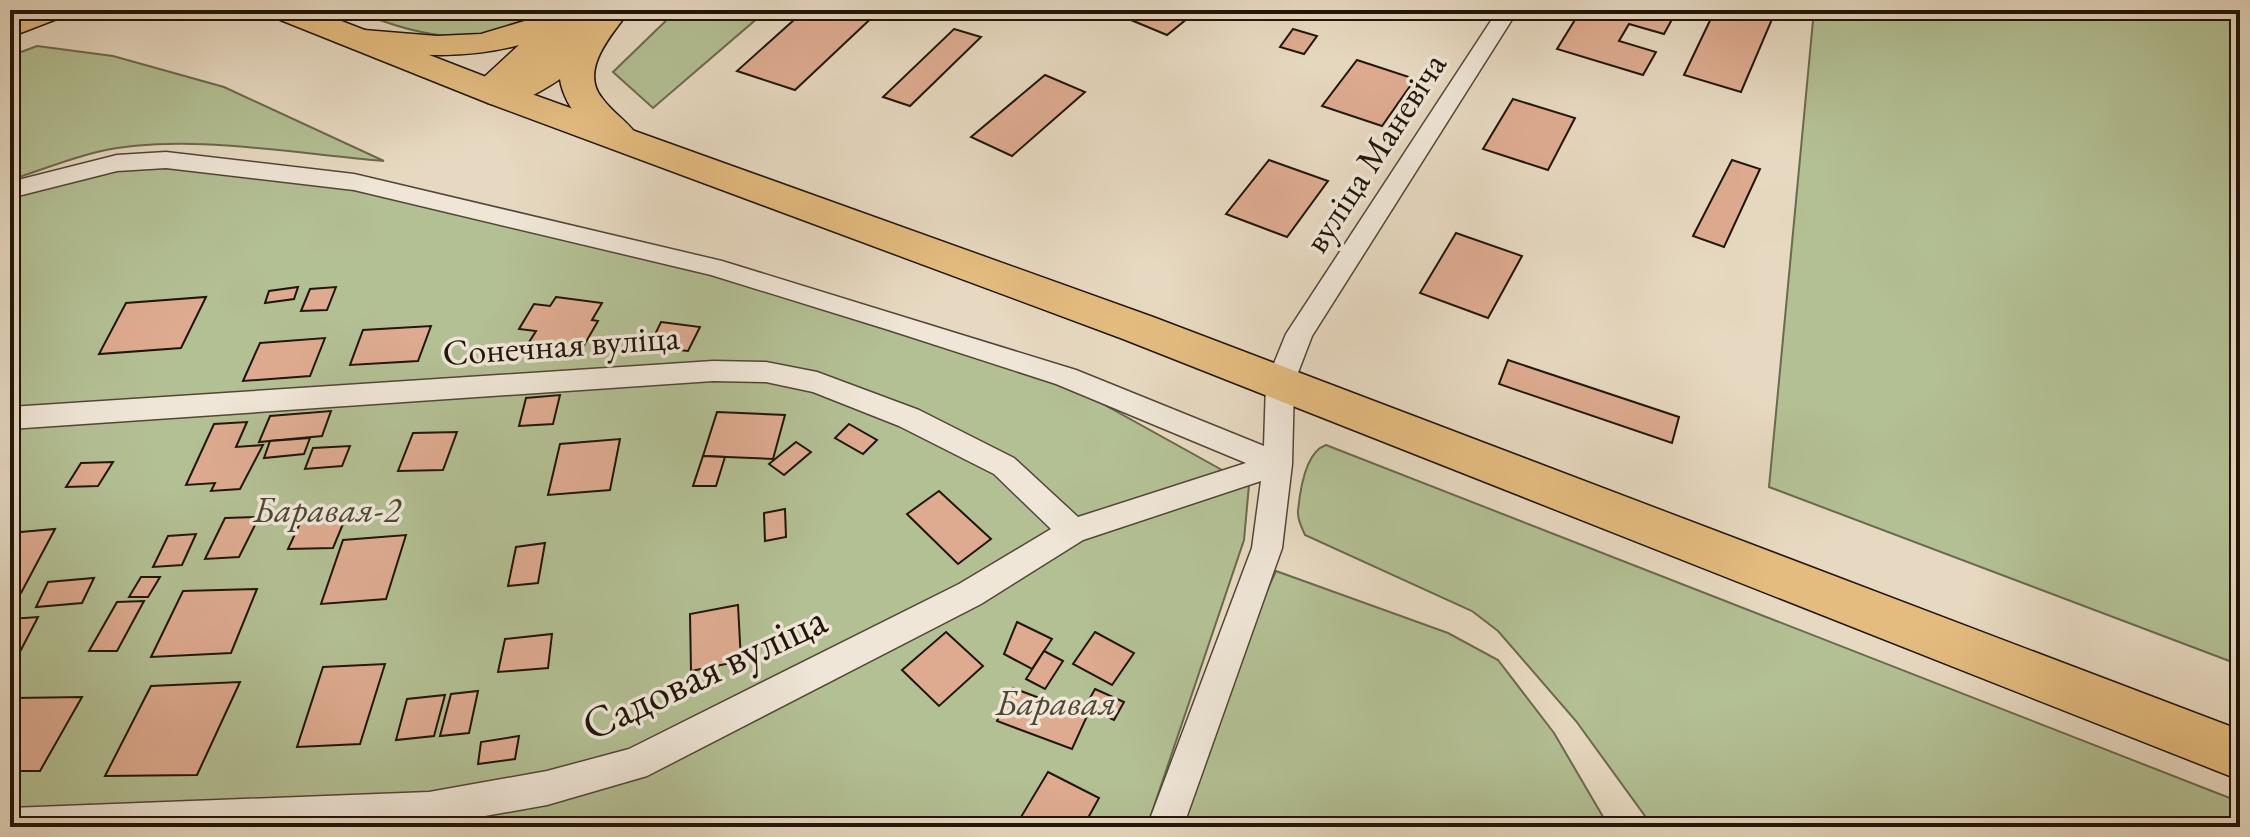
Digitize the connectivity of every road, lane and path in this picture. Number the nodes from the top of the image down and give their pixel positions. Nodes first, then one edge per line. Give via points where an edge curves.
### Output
1 (51, 10) edge
2 (284, 10) edge
3 (1508, 10) edge
4 (596, 12) edge
5 (10, 27) edge
6 (364, 40) junction
7 (500, 95) junction
8 (619, 135) junction
9 (10, 190) edge
10 (1280, 383) junction
11 (10, 418) edge
12 (1278, 464) junction
13 (1073, 531) junction
14 (2240, 755) edge
15 (10, 825) edge
16 (1165, 827) edge

1 - 5 main road
2 - 6 main road
3 - 10 street, вуліца Маневіча via 1299,334
4 - 6 main road via 478,46
4 - 7 main road via 540,78
4 - 8 main road via 575,72 577,85 586,102
6 - 7 main road
7 - 8 main road
8 - 10 main road
9 - 12 street via 117,163 166,160 354,182 713,267 884,319 1066,377
10 - 12 street, вуліца Маневіча
10 - 14 main road
11 - 13 street, Сонечная вуліца via 713,371 766,372 830,387 909,418 1004,466
12 - 13 street, Садовая вуліца
12 - 16 street, вуліца Маневіча via 1267,548
13 - 15 street, Садовая вуліца via 970,594 635,764 547,788 429,809

